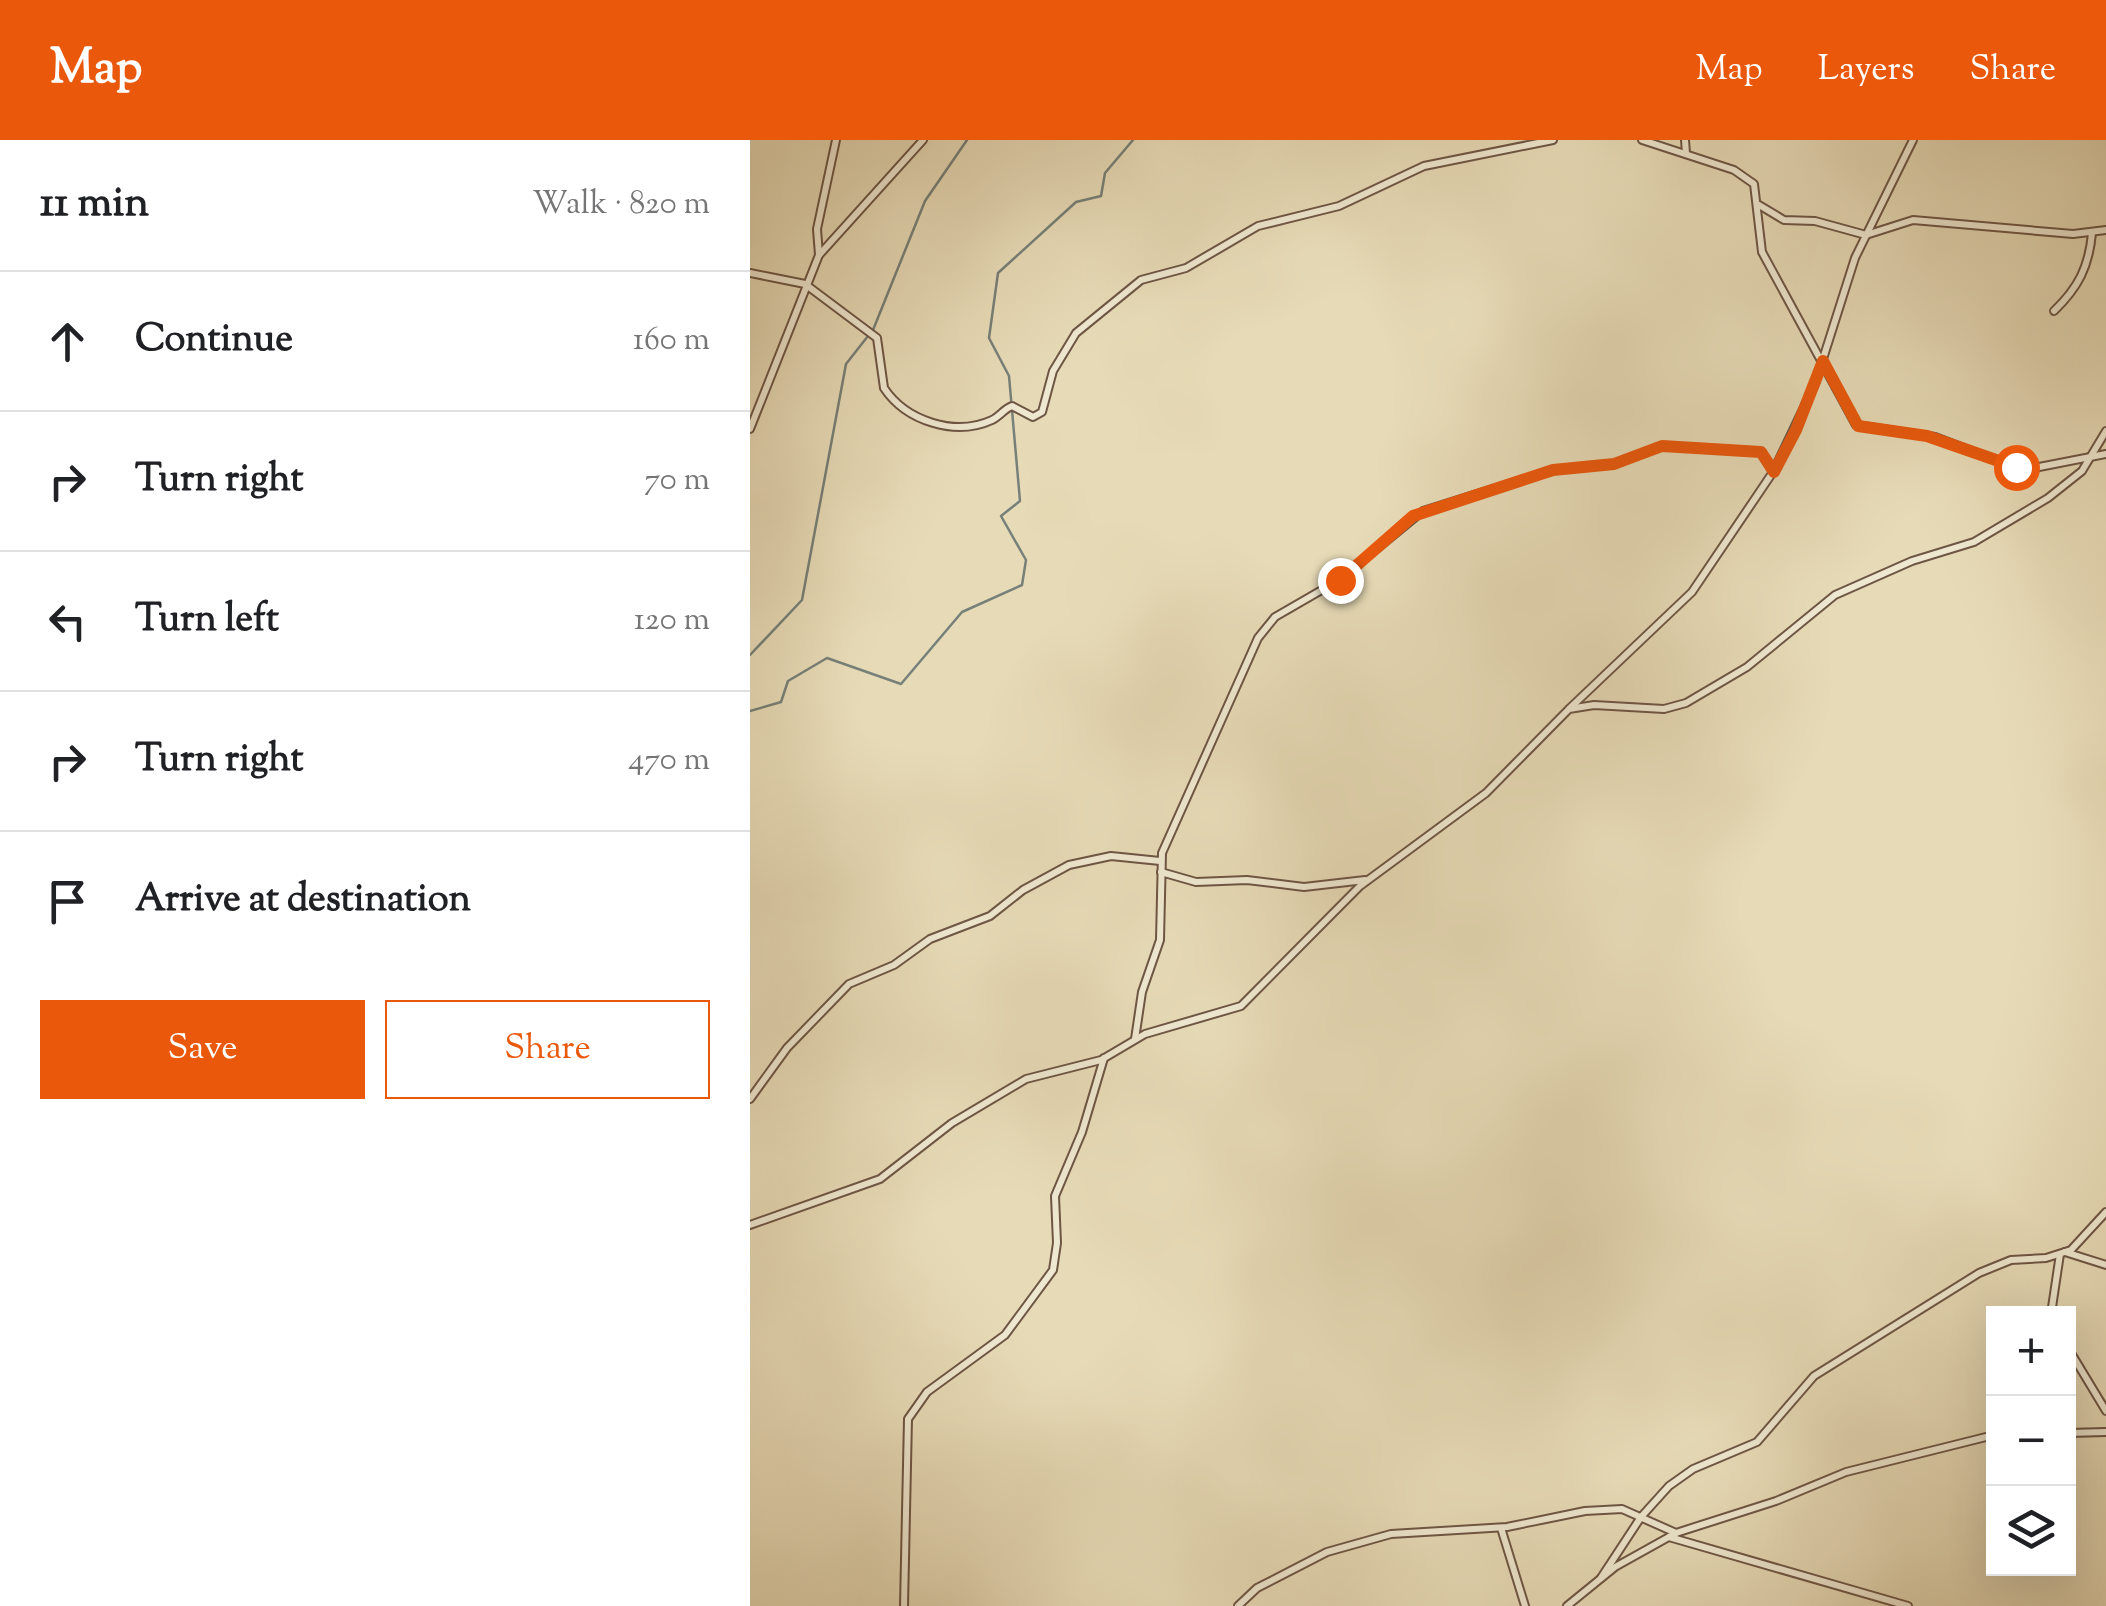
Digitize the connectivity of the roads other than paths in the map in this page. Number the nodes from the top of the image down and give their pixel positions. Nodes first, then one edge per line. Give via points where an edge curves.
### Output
1 (836, 140) edge
2 (923, 140) edge
3 (1553, 140) edge
4 (1642, 140) edge
5 (1685, 140) edge
6 (1913, 140) edge
7 (1686, 153) junction
8 (1759, 204) junction
9 (2106, 230) edge
10 (2092, 233) junction
11 (1866, 235) junction
12 (819, 255) junction
13 (750, 273) edge
14 (805, 284) junction
15 (2054, 311) dead end
16 (1823, 361) junction
17 (750, 430) edge
18 (2106, 431) edge
19 (2106, 454) edge
20 (2092, 455) junction
21 (1774, 472) junction
22 (1569, 709) junction
23 (1160, 861) junction
24 (1160, 871) junction
25 (1367, 880) junction
26 (1134, 1038) junction
27 (1104, 1058) junction
28 (750, 1099) edge
29 (2106, 1212) edge
30 (750, 1225) edge
31 (2062, 1253) junction
32 (2106, 1265) edge
33 (2052, 1306) edge
34 (2076, 1361) edge
35 (2106, 1410) edge
36 (2106, 1432) edge
37 (2076, 1433) edge
38 (1986, 1437) edge
39 (1641, 1517) junction
40 (1501, 1528) junction
41 (1673, 1535) junction
42 (1600, 1578) junction
43 (904, 1606) edge
44 (1238, 1606) edge
45 (1526, 1606) edge
46 (1567, 1606) edge
47 (1908, 1606) edge

1 - 12 street via 816,229
2 - 12 street
3 - 14 street via 1424,166 1338,206 1258,226 1186,268 1141,280 1076,333 1053,370 1042,412 1033,417 1012,406 990,421 922,422 884,388 877,338
4 - 7 street
5 - 7 street
6 - 11 street
7 - 8 street via 1745,176
8 - 11 street via 1784,220
8 - 16 street via 1762,252
9 - 10 street
10 - 11 street via 1913,220
10 - 15 street via 2082,276
11 - 16 street
12 - 14 street
13 - 14 street
14 - 17 street
16 - 20 street via 1858,426 1935,438 2007,466 2034,468
16 - 21 street
18 - 20 street
19 - 20 street
20 - 22 street via 2068,484 1980,539 1835,595 1747,667 1686,703
21 - 22 street via 1692,592
21 - 23 street via 1761,452 1662,446 1614,464 1553,470 1413,516 1340,580 1295,602 1264,628
22 - 25 street via 1478,800
23 - 24 street
23 - 28 street via 1111,856 1069,865 990,916 930,939 894,965 849,984 787,1048
24 - 25 street via 1205,882 1304,887
24 - 26 street via 1160,940
25 - 26 street via 1241,1006
26 - 27 street
27 - 30 street via 1008,1088 880,1179
27 - 43 street via 1054,1202 1053,1270 1005,1335 926,1392 908,1419
29 - 31 street
31 - 32 street
31 - 33 street
31 - 39 street via 1980,1272 1831,1364 1804,1385 1758,1442 1682,1476
34 - 35 street
36 - 37 street
38 - 41 street via 1846,1472
39 - 40 street via 1622,1509 1585,1511
39 - 41 street
39 - 42 street
40 - 44 street via 1411,1531 1345,1546 1276,1576
40 - 45 street
41 - 42 street
41 - 47 street
42 - 46 street

